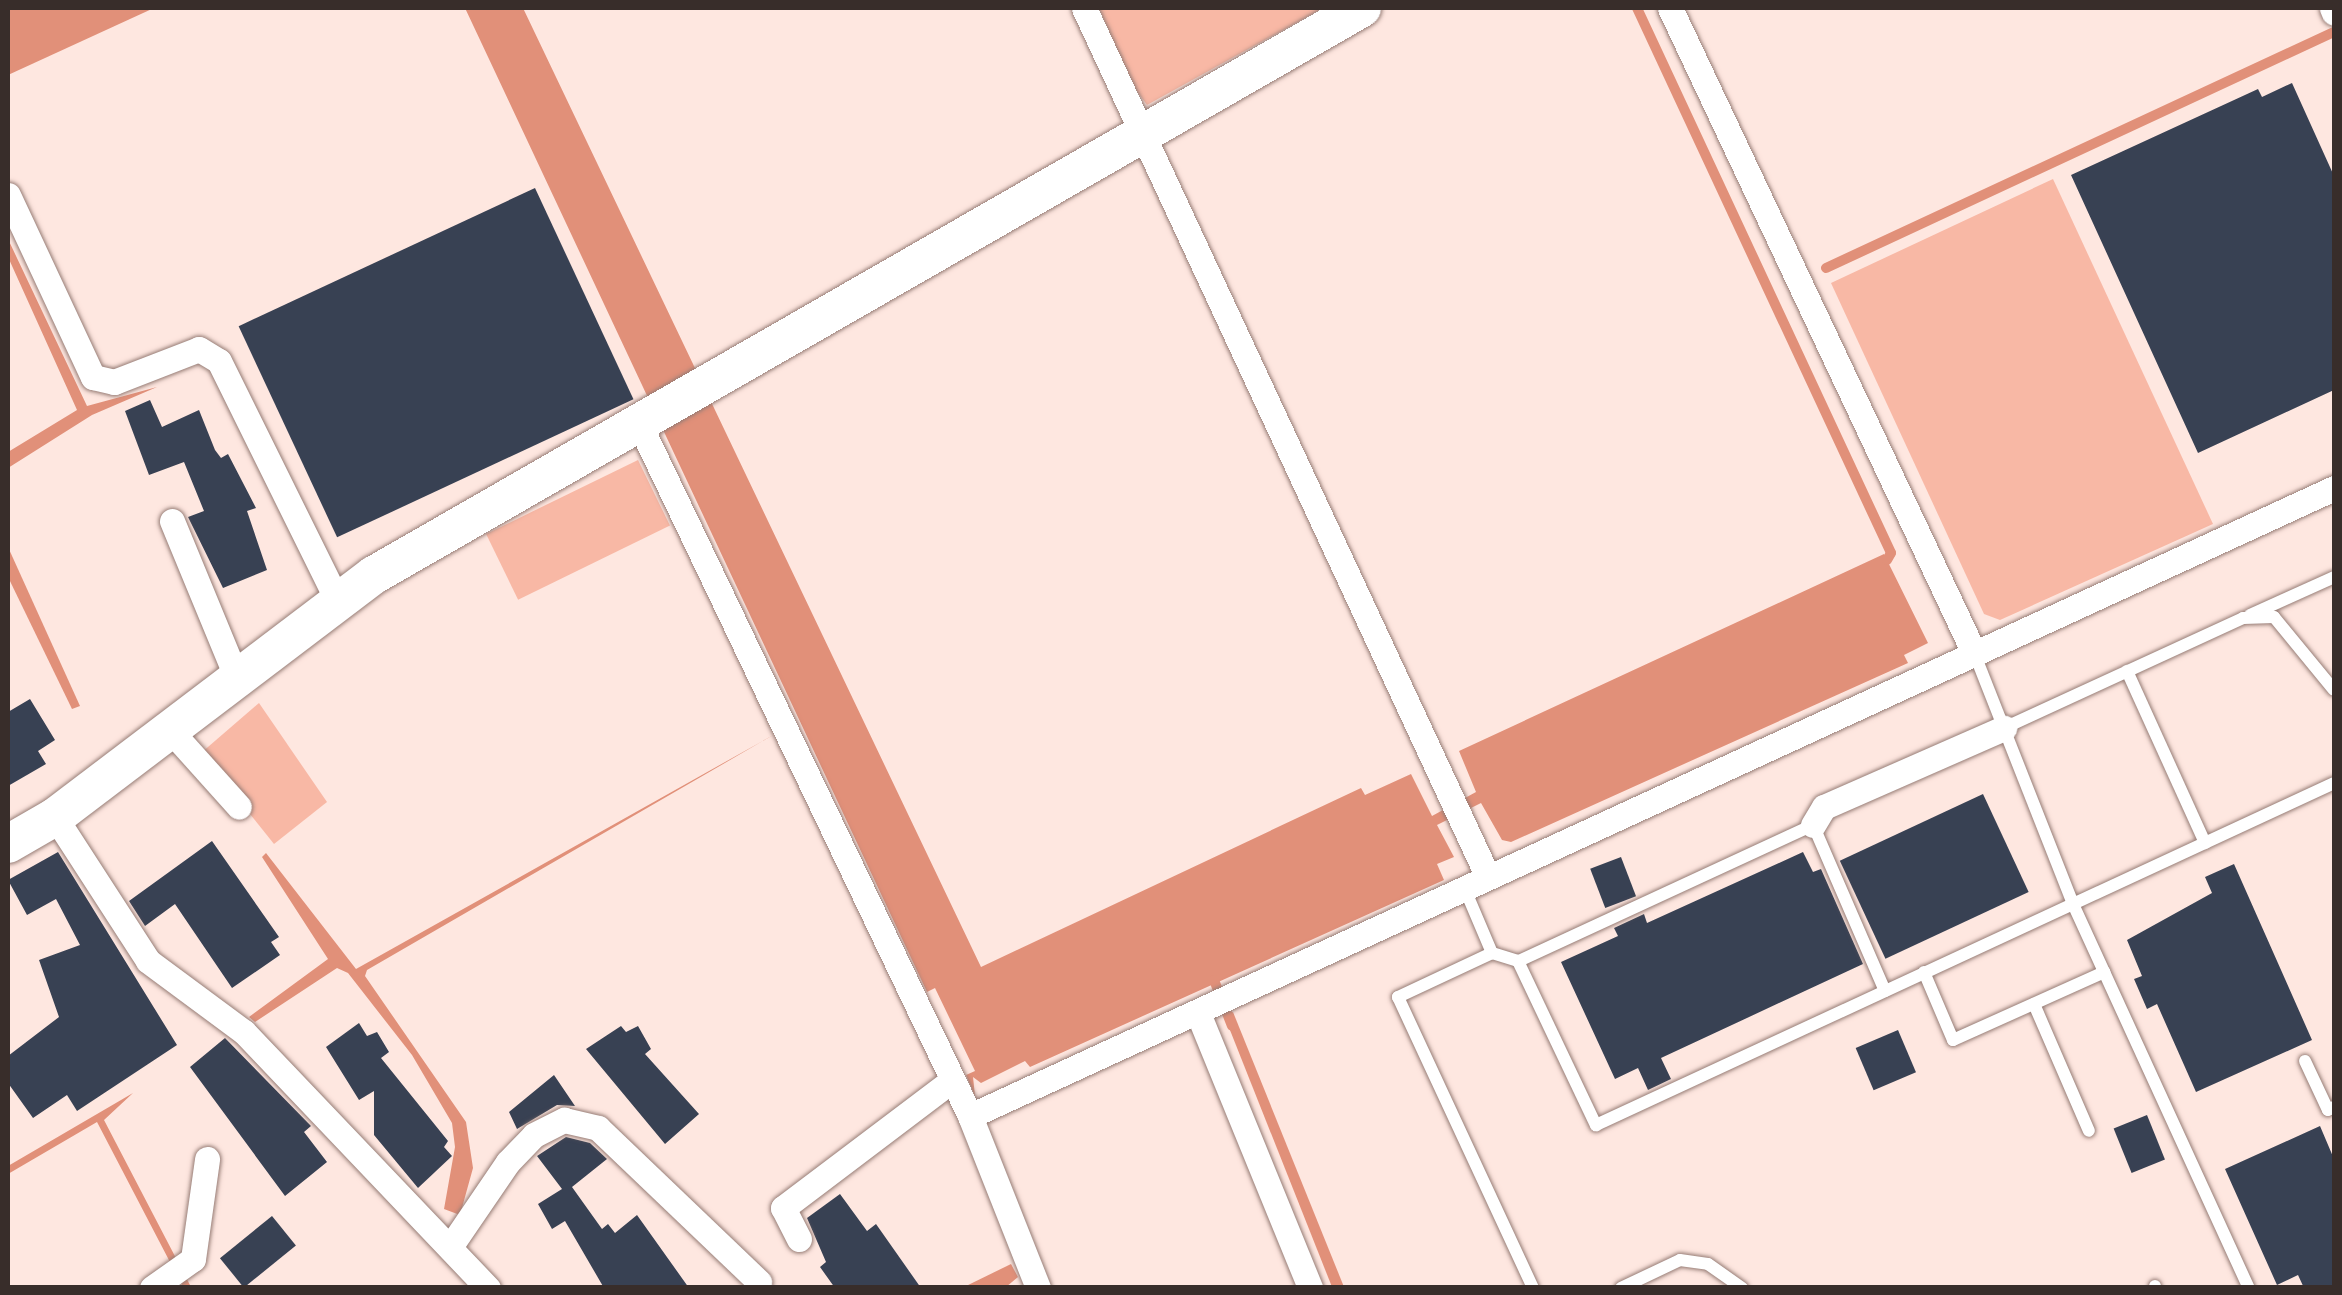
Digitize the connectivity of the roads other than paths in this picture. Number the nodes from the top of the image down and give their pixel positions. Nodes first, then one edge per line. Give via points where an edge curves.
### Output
1 (1084, 8) edge
2 (1362, 8) edge
3 (1670, 8) edge
4 (1142, 133) junction
5 (8, 195) edge
6 (643, 415) junction
7 (2334, 488) edge
8 (172, 521) dead end
9 (2334, 577) edge
10 (338, 602) junction
11 (2243, 618) junction
12 (1975, 654) junction
13 (2127, 671) junction
14 (236, 679) junction
15 (2334, 690) edge
16 (2004, 728) junction
17 (170, 730) junction
18 (2334, 783) edge
19 (240, 808) dead end
20 (55, 817) junction
21 (1813, 824) junction
22 (10, 836) edge
23 (2204, 843) junction
24 (1476, 881) junction
25 (2072, 904) junction
26 (1492, 952) junction
27 (1518, 961) junction
28 (1924, 972) junction
29 (2104, 972) junction
30 (1885, 991) junction
31 (2034, 1004) junction
32 (1198, 1014) junction
33 (2305, 1060) dead end
34 (952, 1080) junction
35 (2334, 1107) edge
36 (970, 1116) junction
37 (2089, 1131) dead end
38 (208, 1159) dead end
39 (799, 1239) dead end
40 (450, 1247) junction
41 (758, 1282) dead end
42 (152, 1288) edge
43 (488, 1288) edge
44 (1038, 1288) edge
45 (1310, 1288) edge
46 (1533, 1288) edge
47 (1621, 1288) edge
48 (1742, 1288) edge
49 (2250, 1288) edge

1 - 4 street
2 - 4 street
3 - 12 street
4 - 6 street
4 - 24 street
5 - 10 street via 93,377 114,382 199,349 219,361
6 - 10 street
6 - 34 street
7 - 12 street
8 - 14 street
9 - 11 lane
10 - 14 street
11 - 13 lane
11 - 15 lane via 2274,617
12 - 16 lane
12 - 24 street
13 - 16 lane
13 - 23 lane
14 - 17 street
16 - 21 street via 1824,807
16 - 25 lane
17 - 19 street
17 - 20 street
18 - 23 lane
20 - 22 street
20 - 40 street via 148,961 244,1032
21 - 27 lane
21 - 30 lane
23 - 25 lane
24 - 26 lane
24 - 32 street
25 - 28 lane
25 - 29 lane
26 - 27 lane
26 - 46 lane via 1398,996
27 - 30 lane via 1596,1125
28 - 30 lane
28 - 31 lane via 1953,1040
29 - 31 lane
29 - 49 lane
31 - 37 lane
32 - 36 street
32 - 45 street
33 - 35 lane via 2328,1110
34 - 36 street
34 - 39 street via 783,1208
36 - 44 street
38 - 42 street via 193,1259
40 - 41 street via 508,1162 534,1135 564,1120 598,1128
40 - 43 street
47 - 48 lane via 1680,1260 1708,1264

